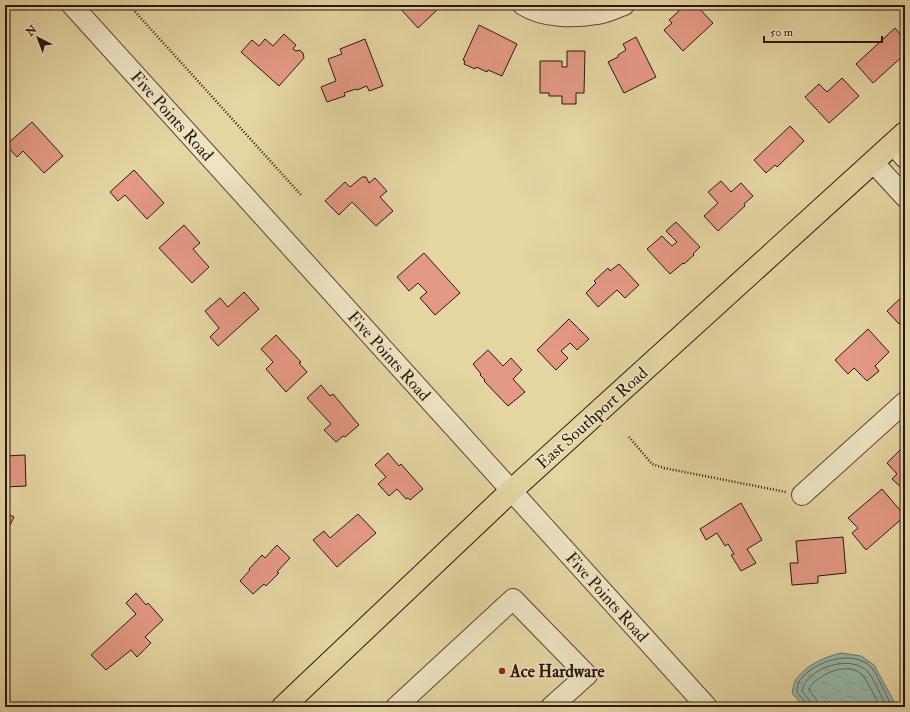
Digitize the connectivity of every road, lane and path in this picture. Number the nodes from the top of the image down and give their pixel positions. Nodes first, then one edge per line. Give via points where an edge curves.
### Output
1 (72, 5) edge
2 (129, 5) edge
3 (523, 5) edge
4 (624, 5) edge
5 (901, 145) edge
6 (873, 162) junction
7 (302, 196) dead end
8 (905, 197) edge
9 (905, 402) edge
10 (629, 437) dead end
11 (511, 491) junction
12 (802, 495) joint
13 (283, 707) edge
14 (396, 707) edge
15 (551, 707) edge
16 (707, 707) edge

1 - 11 street, Five Points Road
2 - 7 path
3 - 4 street via 550,14 573,17 598,14
5 - 6 main road, East Southport Road
6 - 8 street
6 - 11 main road, East Southport Road
9 - 12 street
10 - 12 path via 652,464
11 - 13 main road, East Southport Road
11 - 16 street, Five Points Road
14 - 15 street via 514,599 587,676

